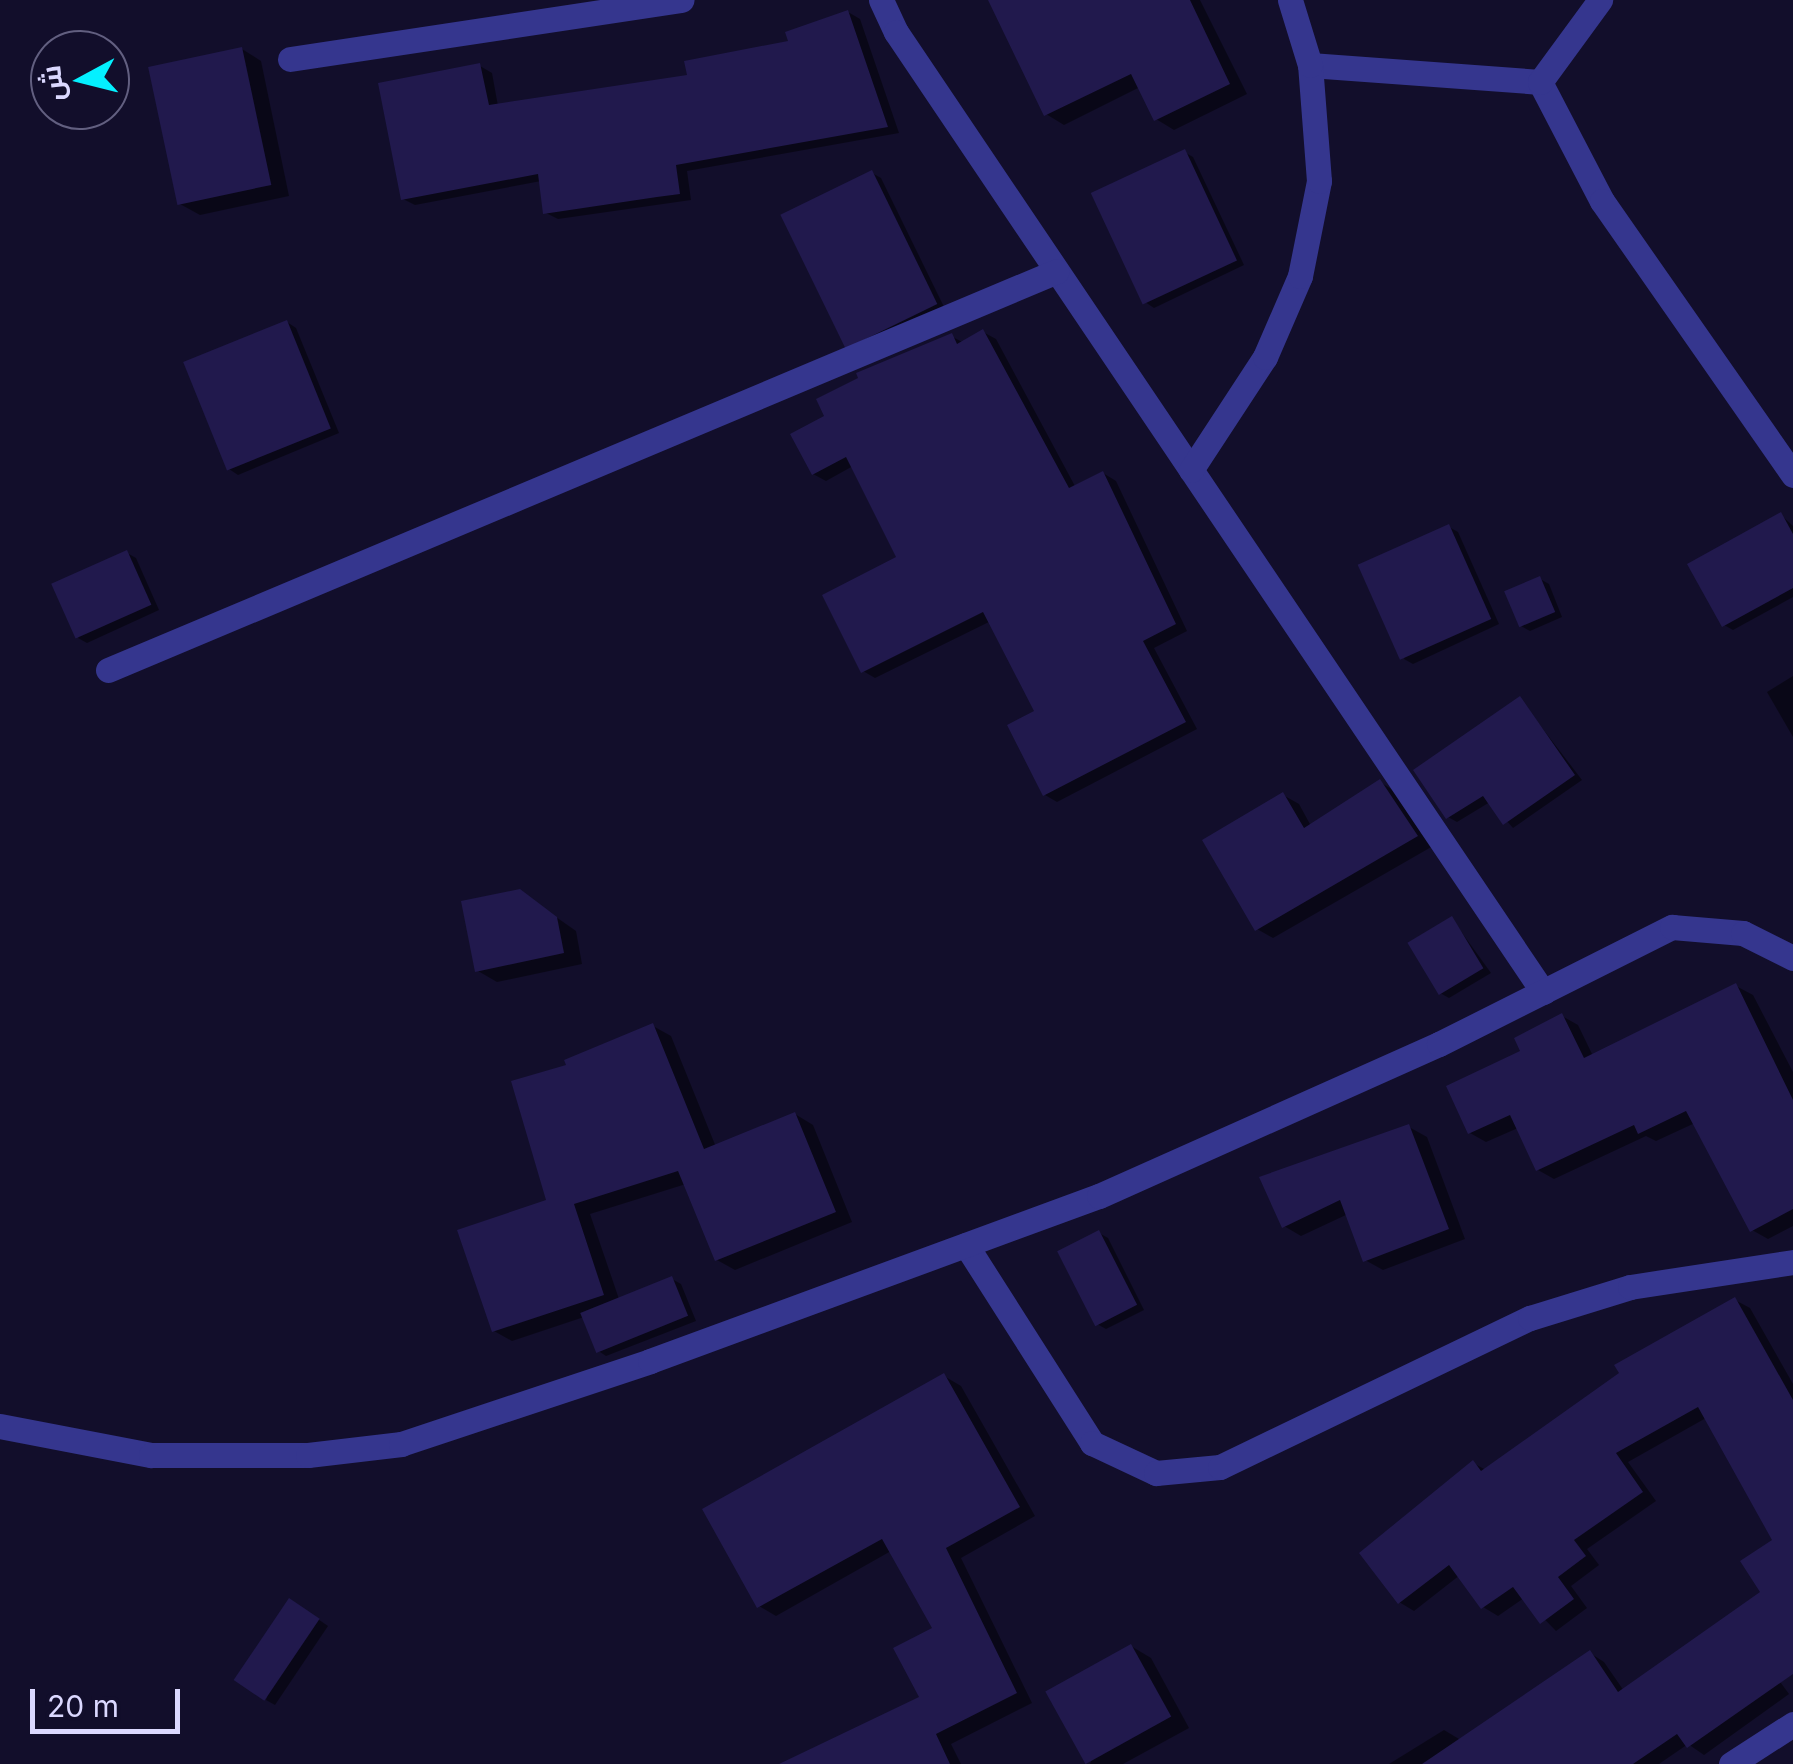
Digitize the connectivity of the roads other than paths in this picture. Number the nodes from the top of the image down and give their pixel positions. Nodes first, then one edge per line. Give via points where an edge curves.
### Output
1 (682, 0) edge
2 (881, 0) edge
3 (1290, 0) edge
4 (1600, 0) edge
5 (290, 60) dead end
6 (1310, 66) junction
7 (1540, 82) junction
8 (1057, 271) junction
9 (1784, 445) edge
10 (1191, 470) junction
11 (1793, 475) edge
12 (108, 670) dead end
13 (1793, 958) edge
14 (1543, 992) junction
15 (966, 1245) junction
16 (1793, 1262) edge
17 (0, 1426) edge
18 (1793, 1724) edge
19 (1732, 1764) edge

1 - 5 street
2 - 8 street
3 - 6 street
4 - 7 street
6 - 7 street
6 - 10 street via 1320,180 1300,276 1265,357
7 - 9 street via 1602,201
8 - 10 street
8 - 12 street
9 - 11 street
10 - 14 street
13 - 14 street via 1743,933 1672,927
14 - 15 street via 1099,1196
15 - 16 street via 1092,1443 1156,1473 1220,1467 1530,1318 1630,1288
15 - 17 street via 402,1444 308,1456 151,1455
18 - 19 street

